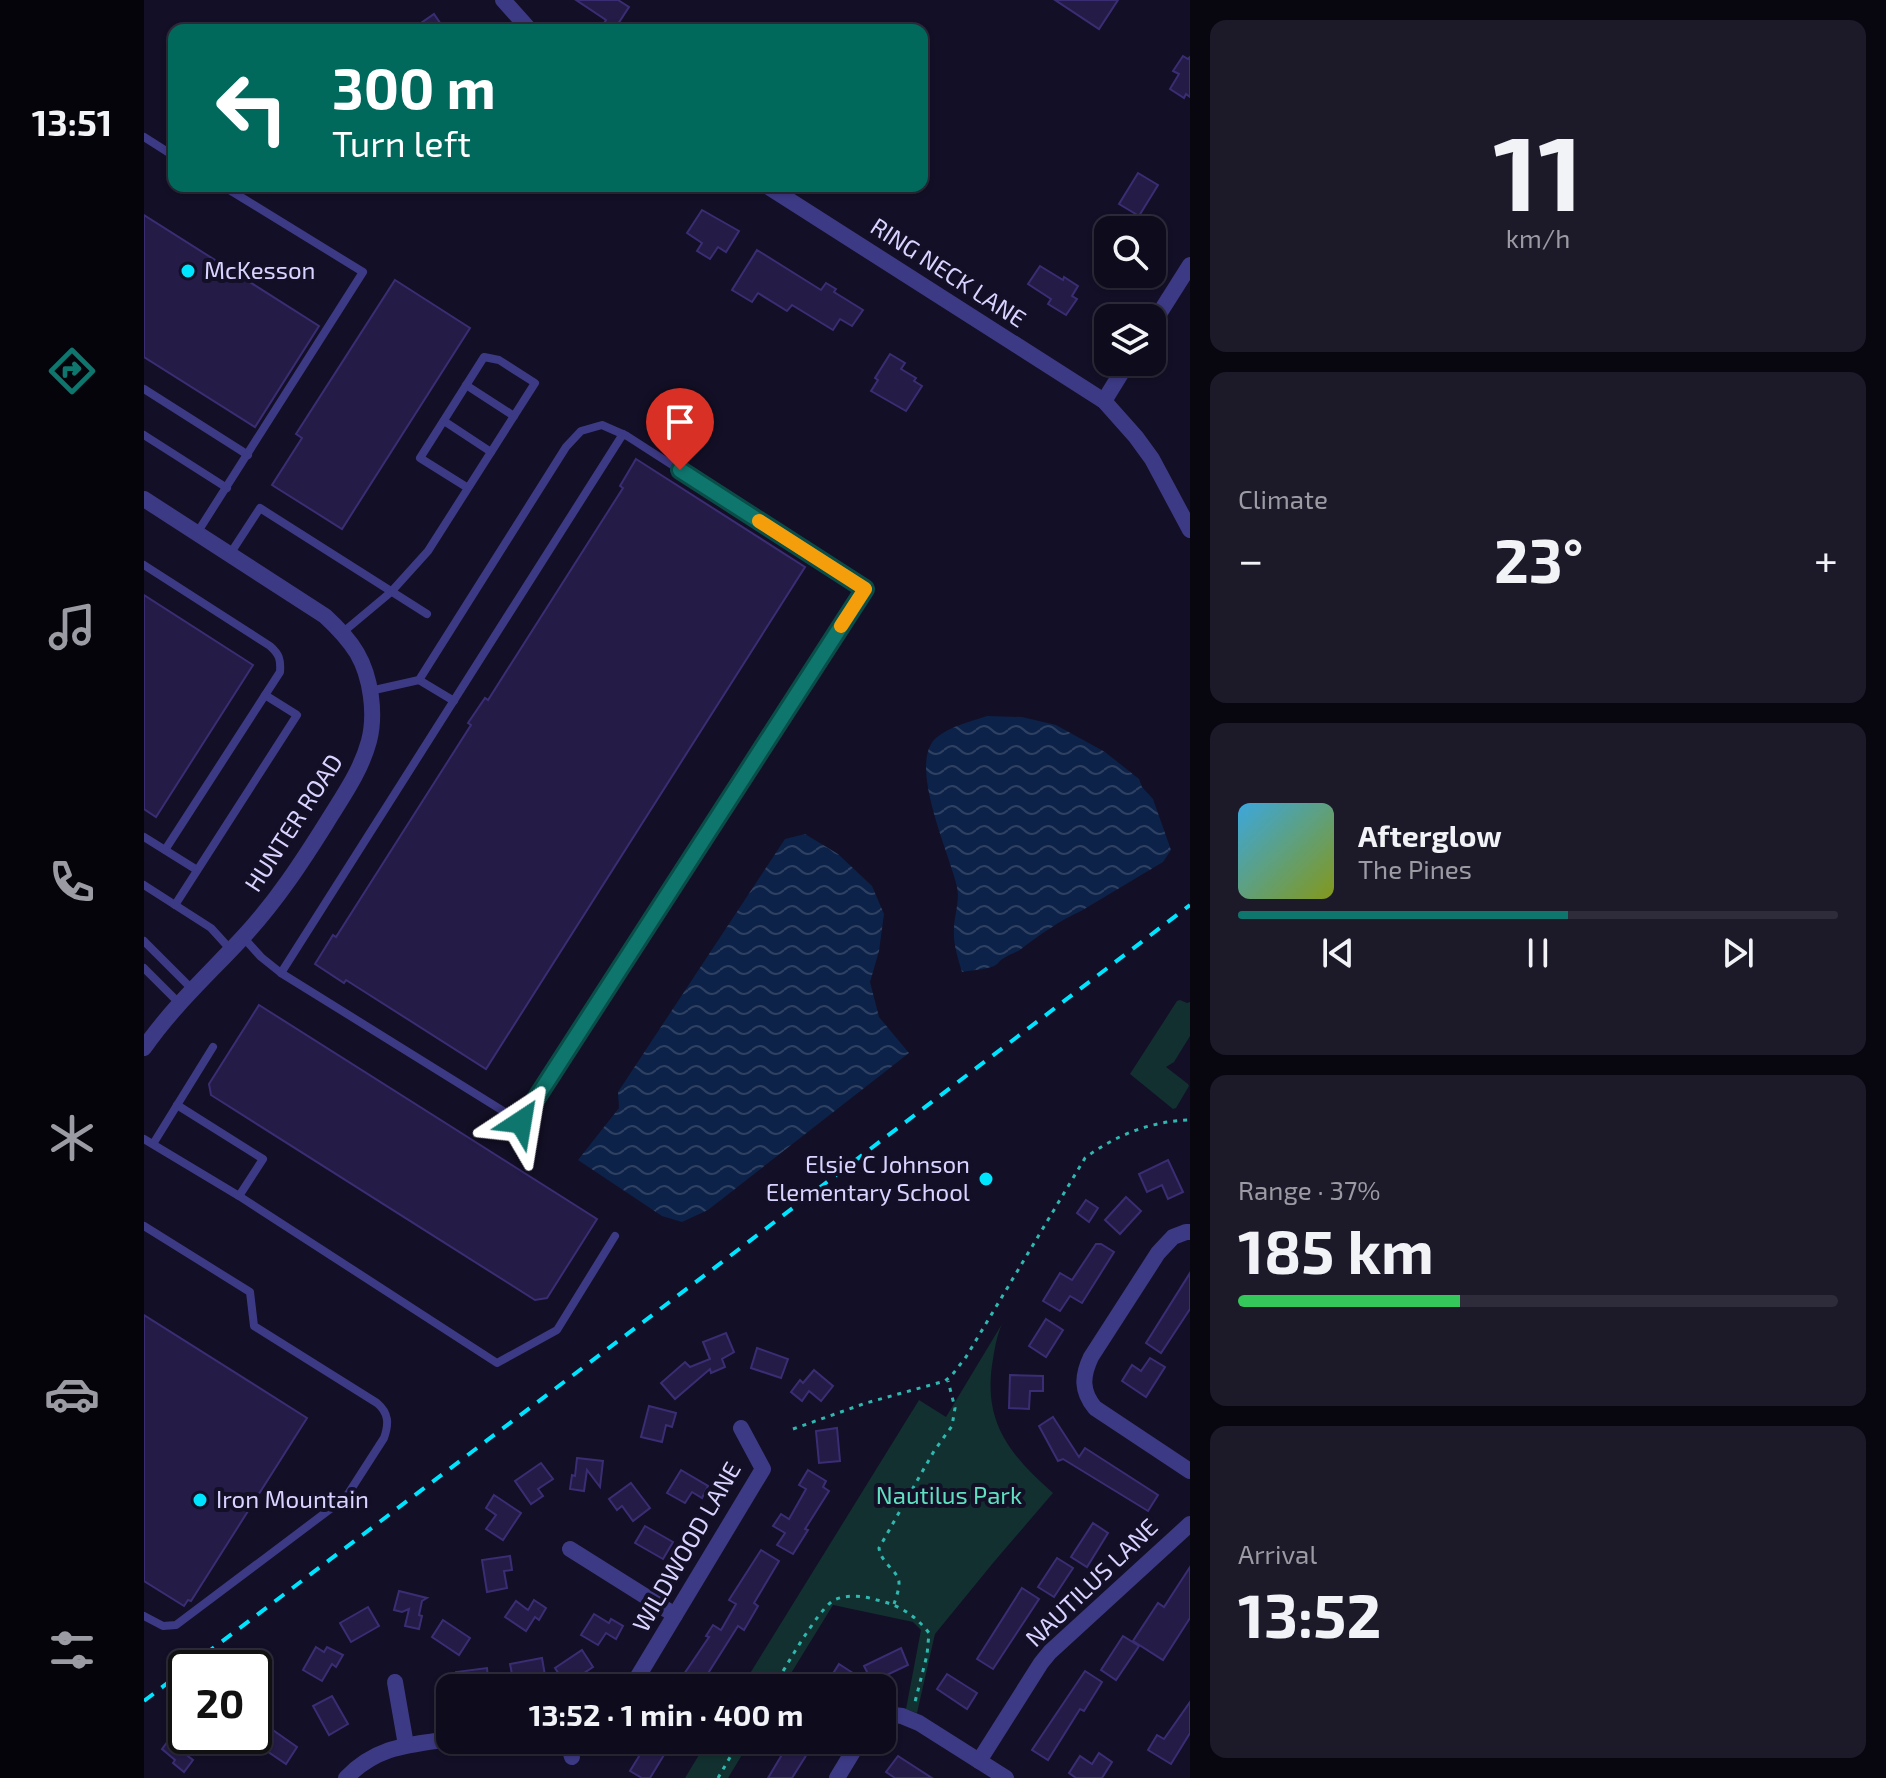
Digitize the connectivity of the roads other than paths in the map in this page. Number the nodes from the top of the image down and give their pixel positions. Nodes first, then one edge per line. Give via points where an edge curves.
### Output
1 (503, 0) edge
2 (525, 24) edge
3 (144, 137) edge
4 (168, 152) edge
5 (233, 192) edge
6 (776, 192) edge
7 (1190, 265) edge
8 (1165, 304) edge
9 (1119, 376) edge
10 (466, 385) junction
11 (144, 389) edge
12 (1104, 401) junction
13 (514, 416) junction
14 (444, 421) junction
15 (623, 434) junction
16 (144, 435) edge
17 (491, 452) junction
18 (248, 455) junction
19 (227, 488) junction
20 (468, 488) junction
21 (144, 499) edge
22 (1190, 530) edge
23 (197, 533) junction
24 (230, 554) junction
25 (144, 565) edge
26 (391, 592) junction
27 (427, 614) dead end
28 (342, 633) junction
29 (419, 680) junction
30 (370, 691) junction
31 (265, 695) junction
32 (454, 701) junction
33 (144, 837) edge
34 (165, 850) junction
35 (197, 870) junction
36 (144, 885) edge
37 (175, 905) junction
38 (243, 937) junction
39 (144, 941) edge
40 (231, 950) junction
41 (144, 968) edge
42 (281, 973) junction
43 (192, 989) junction
44 (179, 1003) junction
45 (213, 1047) dead end
46 (144, 1048) edge
47 (177, 1105) junction
48 (148, 1141) edge
49 (239, 1196) junction
50 (144, 1226) edge
51 (1190, 1232) edge
52 (615, 1236) dead end
53 (741, 1428) dead end
54 (1190, 1471) edge
55 (1190, 1524) edge
56 (570, 1549) dead end
57 (675, 1615) junction
58 (144, 1616) edge
59 (639, 1674) edge
60 (395, 1682) dead end
61 (896, 1715) edge
62 (436, 1741) edge
63 (406, 1745) junction
64 (571, 1754) edge
65 (852, 1754) edge
66 (572, 1757) dead end
67 (979, 1761) junction
68 (346, 1778) edge
69 (837, 1778) edge
70 (1006, 1778) edge

1 - 2 street
3 - 4 lane
5 - 18 lane via 363,272
6 - 12 street, RING NECK LANE
7 - 8 street
9 - 12 street
10 - 13 lane
10 - 13 lane via 484,357 499,360 535,383
10 - 14 lane
11 - 18 lane
12 - 22 street, RING NECK LANE via 1152,459
13 - 17 lane
14 - 17 lane
14 - 20 lane via 420,458
15 - 29 lane via 602,425 581,431 566,447
15 - 32 lane
15 - 42 lane via 865,589 521,1122
16 - 19 lane
17 - 20 lane
18 - 19 lane
19 - 23 lane
20 - 26 lane via 428,551
21 - 23 street, HUNTER ROAD
23 - 24 street, HUNTER ROAD
24 - 26 lane via 260,508
24 - 28 street, HUNTER ROAD via 325,616
25 - 31 lane via 278,653 280,672
26 - 27 lane
26 - 28 lane
28 - 30 street, HUNTER ROAD via 358,654
29 - 30 lane
29 - 32 lane
30 - 38 street, HUNTER ROAD via 370,739 352,782 286,887
31 - 34 lane
31 - 35 lane via 297,715
32 - 42 lane
33 - 34 lane
34 - 35 lane
35 - 37 lane
36 - 37 lane
37 - 40 lane via 211,928
38 - 40 street, HUNTER ROAD
38 - 42 lane
39 - 43 lane
40 - 43 street, HUNTER ROAD
41 - 44 lane
43 - 44 street, HUNTER ROAD
44 - 46 street, HUNTER ROAD
45 - 47 lane
47 - 48 lane
47 - 49 lane via 263,1159
48 - 49 lane
49 - 52 lane via 497,1363 557,1330
50 - 58 lane via 250,1292 254,1326 377,1403 388,1428 337,1504 176,1625 163,1626
51 - 54 street via 1173,1237 1158,1253 1083,1378 1095,1408
53 - 57 street, WILDWOOD LANE via 763,1469
55 - 67 street, NAUTILUS LANE via 1050,1652
56 - 57 street
57 - 59 street, WILDWOOD LANE
60 - 63 street
61 - 67 street via 919,1723
62 - 63 street
63 - 68 street via 378,1753
64 - 66 street
65 - 69 street
67 - 70 street

